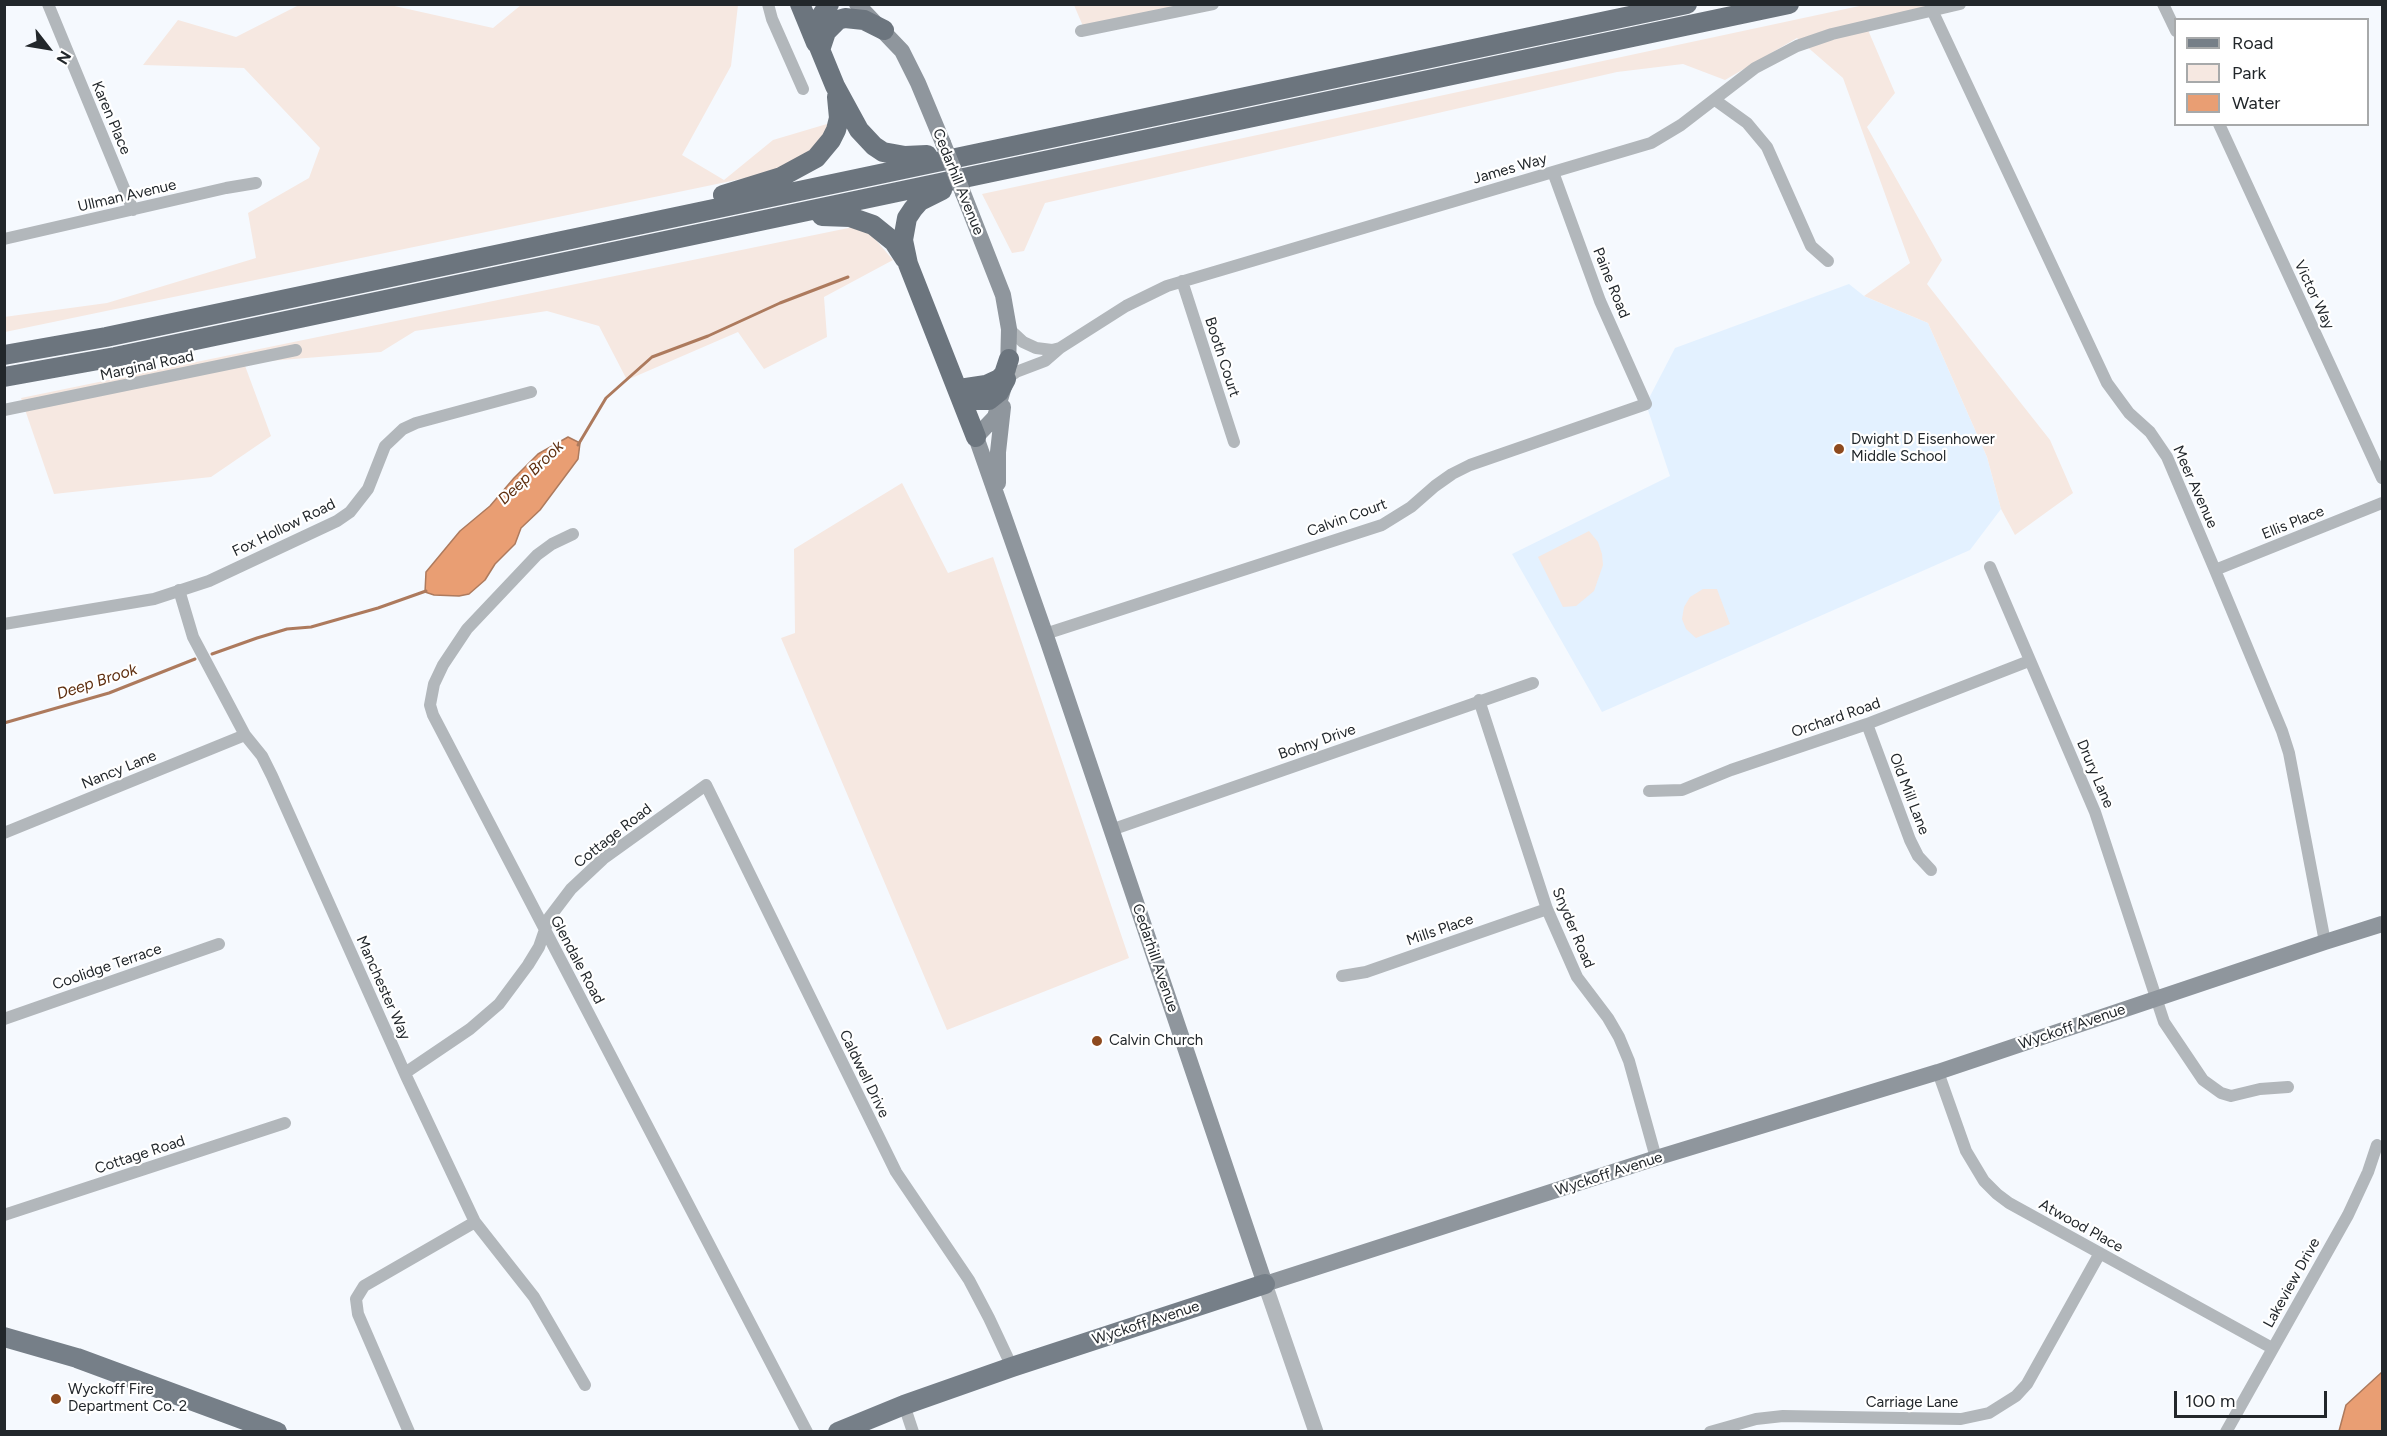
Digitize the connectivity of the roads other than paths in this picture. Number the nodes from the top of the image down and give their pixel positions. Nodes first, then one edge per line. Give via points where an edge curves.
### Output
1 (48, 4) edge
2 (768, 4) edge
3 (800, 4) edge
4 (813, 4) edge
5 (829, 4) edge
6 (857, 4) edge
7 (1213, 4) edge
8 (1687, 4) edge
9 (1789, 4) edge
10 (1960, 4) edge
11 (2163, 4) edge
12 (1932, 10) junction
13 (2174, 29) edge
14 (884, 30) junction
15 (810, 31) junction
16 (1081, 31) dead end
17 (823, 56) junction
18 (835, 86) junction
19 (802, 89) dead end
20 (1715, 100) junction
21 (1116, 124) junction
22 (2220, 126) edge
23 (1037, 163) junction
24 (1553, 172) junction
25 (256, 183) dead end
26 (133, 210) junction
27 (705, 233) junction
28 (582, 237) junction
29 (4, 239) edge
30 (1828, 261) dead end
31 (908, 264) junction
32 (1182, 281) junction
33 (1009, 329) junction
34 (1060, 348) junction
35 (296, 350) dead end
36 (4, 355) edge
37 (1009, 359) junction
38 (4, 376) edge
39 (1006, 380) junction
40 (531, 392) dead end
41 (959, 393) junction
42 (1646, 404) joint
43 (4, 410) edge
44 (976, 437) junction
45 (1234, 442) dead end
46 (2382, 478) edge
47 (2382, 503) edge
48 (1005, 519) junction
49 (573, 534) dead end
50 (1990, 567) dead end
51 (2215, 570) junction
52 (180, 590) junction
53 (4, 624) edge
54 (1045, 634) junction
55 (2029, 661) junction
56 (1533, 683) dead end
57 (1479, 700) junction
58 (1867, 724) junction
59 (245, 735) junction
60 (705, 785) joint
61 (1649, 791) dead end
62 (1111, 830) junction
63 (4, 832) edge
64 (1931, 870) dead end
65 (1547, 909) junction
66 (2382, 924) edge
67 (545, 930) junction
68 (2325, 942) junction
69 (219, 944) dead end
70 (1342, 976) dead end
71 (2155, 999) junction
72 (4, 1019) edge
73 (1938, 1072) junction
74 (405, 1073) junction
75 (2288, 1087) dead end
76 (285, 1123) dead end
77 (2377, 1145) dead end
78 (1656, 1158) junction
79 (4, 1215) edge
80 (475, 1222) junction
81 (2100, 1253) junction
82 (1265, 1284) junction
83 (4, 1337) edge
84 (2272, 1348) junction
85 (1012, 1367) junction
86 (585, 1385) dead end
87 (904, 1405) junction
88 (277, 1431) edge
89 (410, 1431) edge
90 (807, 1431) edge
91 (838, 1431) edge
92 (913, 1431) edge
93 (1316, 1431) edge
94 (1710, 1431) edge
95 (2226, 1431) edge

1 - 26 street, Karen Place
2 - 19 street
3 - 15 highway
4 - 15 highway via 808,21
5 - 17 highway via 817,27
6 - 14 main road, Cedarhill Avenue
7 - 16 street
8 - 21 highway
9 - 23 highway
10 - 12 street, James Way
11 - 13 street
12 - 20 street, James Way via 1797,46 1755,68
12 - 51 street, Meer Avenue via 2107,382 2129,413 2159,443
14 - 17 highway via 855,18 838,20 822,40
14 - 33 main road, Cedarhill Avenue, bridge via 911,69 963,193 998,279
15 - 17 highway
17 - 18 highway
18 - 21 highway via 865,139 894,155 931,154
18 - 28 highway via 839,118 836,130 824,150 805,166 752,187
20 - 24 street, James Way via 1651,143
20 - 30 street via 1747,123 1767,147 1811,246
21 - 28 highway
22 - 46 street, Victor Way
23 - 27 highway
23 - 31 highway via 940,190 920,201 904,229
24 - 32 street, James Way
24 - 42 street, Paine Road via 1600,301
25 - 26 street, Ullman Avenue
26 - 29 street, Ullman Avenue
27 - 31 highway via 823,216 850,217 884,232
27 - 38 highway via 115,357
28 - 36 highway
31 - 41 highway
32 - 34 street, James Way via 1140,298
32 - 45 street, Booth Court
33 - 34 street via 1036,348
33 - 37 main road, Cedarhill Avenue
34 - 39 street, James Way via 1045,362 1016,372
35 - 43 street, Marginal Road
37 - 39 main road, Cedarhill Avenue
37 - 41 highway via 999,379
39 - 41 highway via 988,400 971,400
39 - 44 main road, Cedarhill Avenue via 995,417
39 - 48 main road, Cedarhill Avenue via 998,452
40 - 52 street, Fox Hollow Road via 403,429 386,446 360,501 337,521 209,581
41 - 44 highway
42 - 54 street, Calvin Court via 1470,465 1382,525
44 - 48 main road, Cedarhill Avenue
47 - 51 street, Ellis Place
48 - 54 main road, Cedarhill Avenue
49 - 67 street, Glendale Road via 537,555 478,616 443,665 431,694 433,715
50 - 55 street, Drury Lane
51 - 68 street, Meer Avenue via 2289,753
52 - 53 street, Fox Hollow Road via 154,599
52 - 59 street, Manchester Way via 193,637
54 - 62 main road, Cedarhill Avenue
55 - 58 street, Orchard Road
55 - 71 street, Drury Lane via 2095,812
56 - 57 street, Bohny Drive
57 - 62 street, Bohny Drive
57 - 65 street, Snyder Road
58 - 61 street, Orchard Road via 1682,790
58 - 64 street, Old Mill Lane via 1910,840
59 - 63 street, Nancy Lane
59 - 74 street, Manchester Way via 272,776
60 - 67 street, Cottage Road via 603,859 571,889 549,918
60 - 85 street, Caldwell Drive via 896,1172 969,1280
62 - 82 main road, Cedarhill Avenue
65 - 70 street, Mills Place via 1366,972
65 - 78 street, Snyder Road via 1577,977 1619,1037
66 - 68 main road, Wyckoff Avenue
67 - 74 street, Cottage Road via 528,965 499,1004
67 - 90 street, Glendale Road
68 - 71 main road, Wyckoff Avenue
69 - 72 street, Coolidge Terrace
71 - 73 main road, Wyckoff Avenue
71 - 75 street, Drury Lane via 2164,1022 2211,1088 2231,1096
73 - 78 main road, Wyckoff Avenue
73 - 81 street, Atwood Place via 1966,1151 1984,1181 2009,1203
74 - 80 street, Manchester Way
76 - 79 street, Cottage Road
77 - 84 street, Lakeview Drive via 2348,1215
78 - 82 main road, Wyckoff Avenue
80 - 86 street, Manchester Way via 534,1297
80 - 89 street via 364,1286 356,1299 358,1314
81 - 84 street, Atwood Place
81 - 94 street, Carriage Lane via 2027,1384 2010,1401 1989,1413 1960,1419 1783,1416
82 - 85 main road, Wyckoff Avenue
82 - 93 street, Cedarhill Avenue
83 - 88 main road via 77,1358
84 - 95 street, Lakeview Drive
85 - 87 main road, Wyckoff Avenue
87 - 91 main road, Wyckoff Avenue
87 - 92 street

